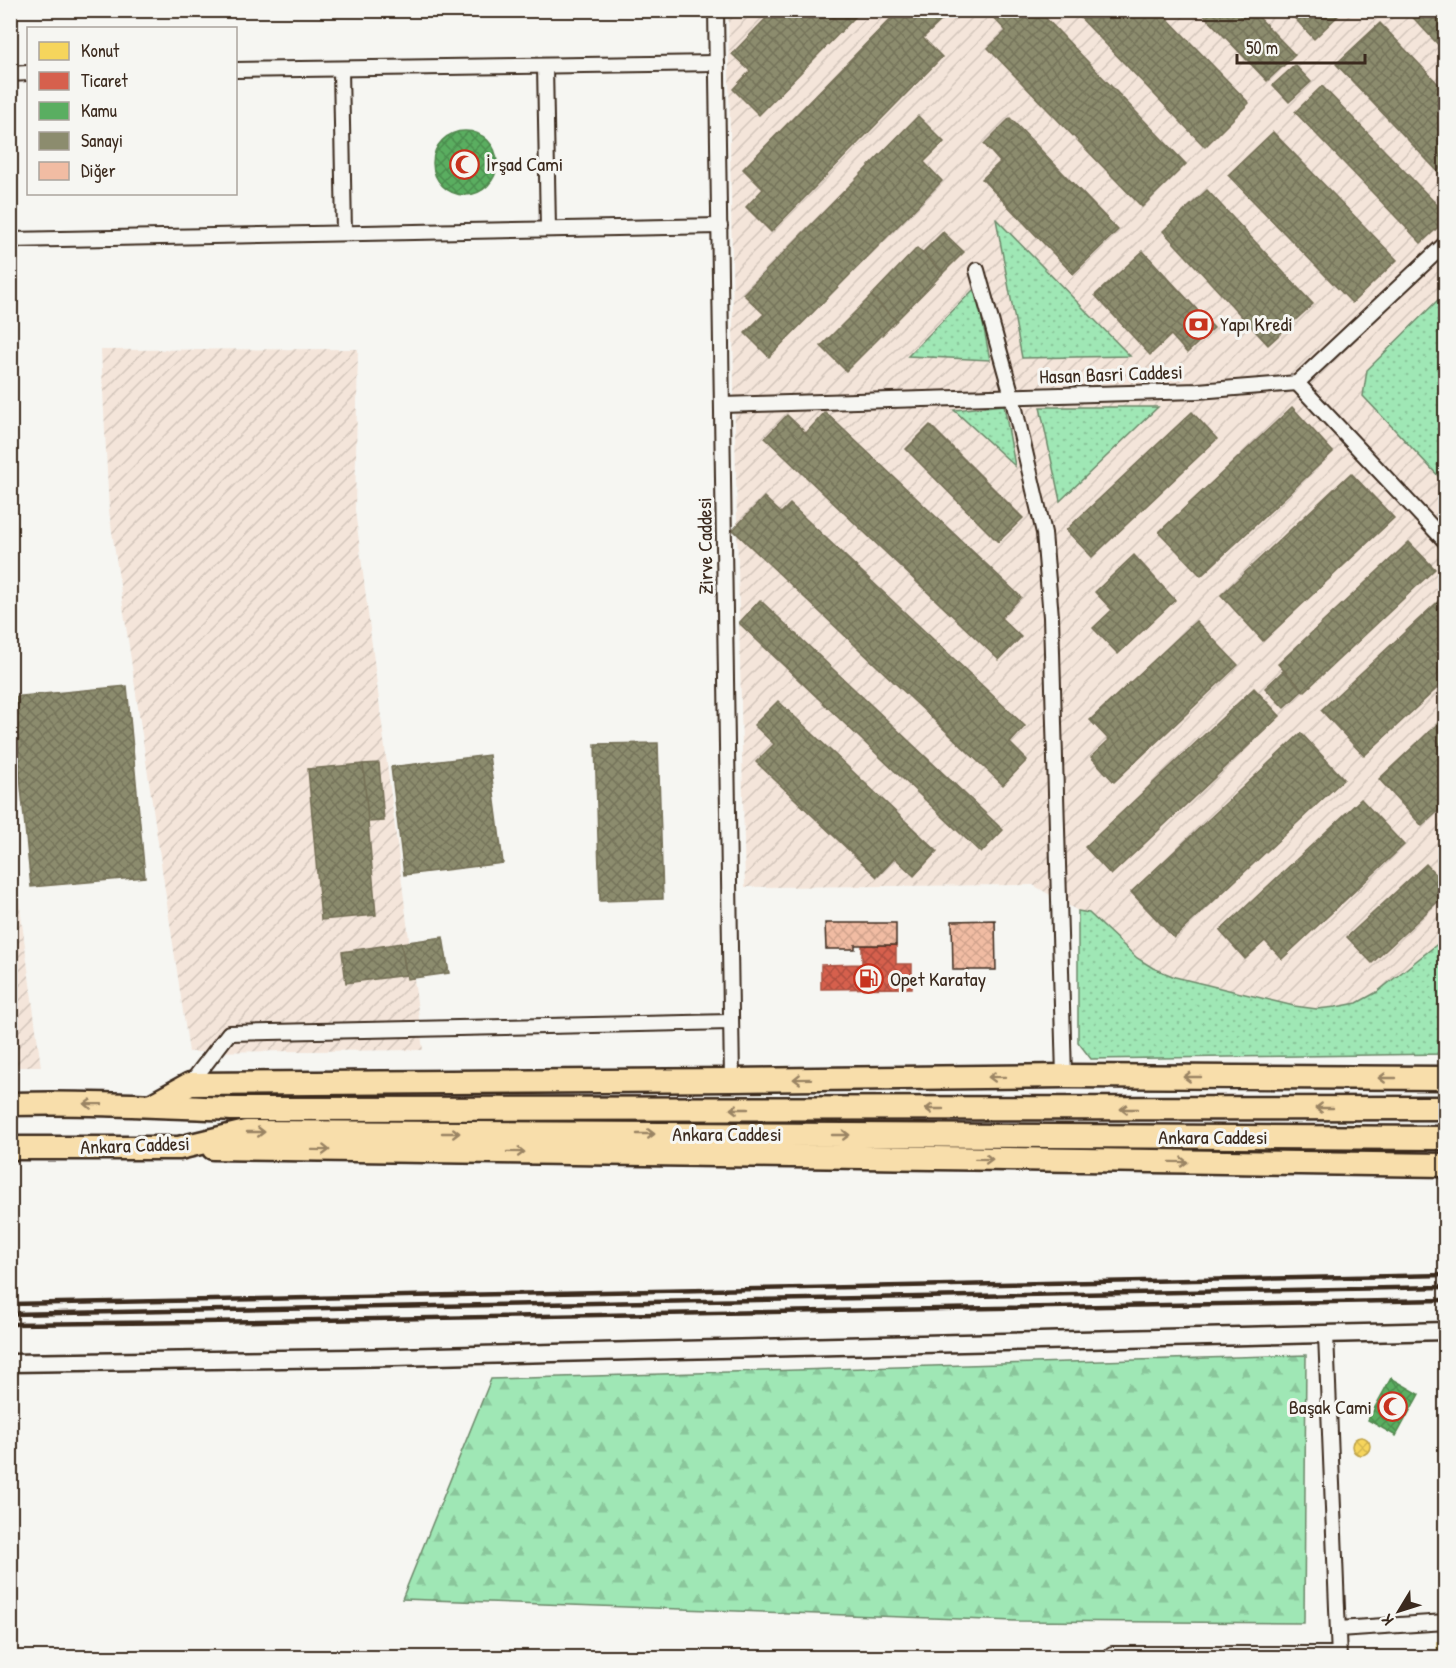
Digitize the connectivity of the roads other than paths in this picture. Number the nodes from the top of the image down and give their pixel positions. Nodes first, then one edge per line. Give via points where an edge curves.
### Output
1 (716, 10) edge
2 (717, 63) junction
3 (545, 66) junction
4 (341, 69) junction
5 (237, 70) edge
6 (27, 73) edge
7 (10, 74) edge
8 (720, 226) junction
9 (548, 229) junction
10 (344, 233) junction
11 (10, 240) edge
12 (1446, 243) edge
13 (977, 270) dead end
14 (1297, 383) junction
15 (1012, 396) junction
16 (722, 405) junction
17 (1446, 542) edge
18 (731, 1022) junction
19 (1064, 1076) junction
20 (1446, 1078) edge
21 (732, 1080) junction
22 (190, 1083) junction
23 (10, 1104) edge
24 (152, 1105) junction
25 (1446, 1108) edge
26 (1446, 1138) edge
27 (10, 1148) edge
28 (179, 1148) junction
29 (1446, 1165) edge
30 (1446, 1331) edge
31 (1326, 1334) junction
32 (10, 1363) edge
33 (1446, 1622) edge
34 (1338, 1629) junction
35 (1112, 1654) dead end
36 (1339, 1656) edge

1 - 2 street, Zirve Caddesi
2 - 3 street
2 - 8 street, Zirve Caddesi
3 - 4 street
3 - 9 street
4 - 5 street
4 - 10 street
6 - 7 street
8 - 9 street
8 - 16 street, Zirve Caddesi
9 - 10 street
10 - 11 street
12 - 14 street
13 - 15 street
14 - 15 street, Hasan Basri Caddesi via 1189,391
14 - 17 street
15 - 16 street, Hasan Basri Caddesi
15 - 19 street via 1044,533 1051,617
16 - 18 street, Zirve Caddesi
18 - 21 street, Zirve Caddesi
18 - 22 street via 229,1033
20 -> 19 highway
19 -> 21 highway
21 - 22 highway
22 - 24 highway
24 -> 23 highway, Ankara Caddesi
25 -> 24 highway, Ankara Caddesi via 231,1109
28 -> 26 highway, Ankara Caddesi via 246,1132
27 - 28 highway, Ankara Caddesi
28 -> 29 highway
30 - 31 street
31 - 32 street
31 - 34 street
33 - 34 street
34 - 36 street
35 - 36 street

